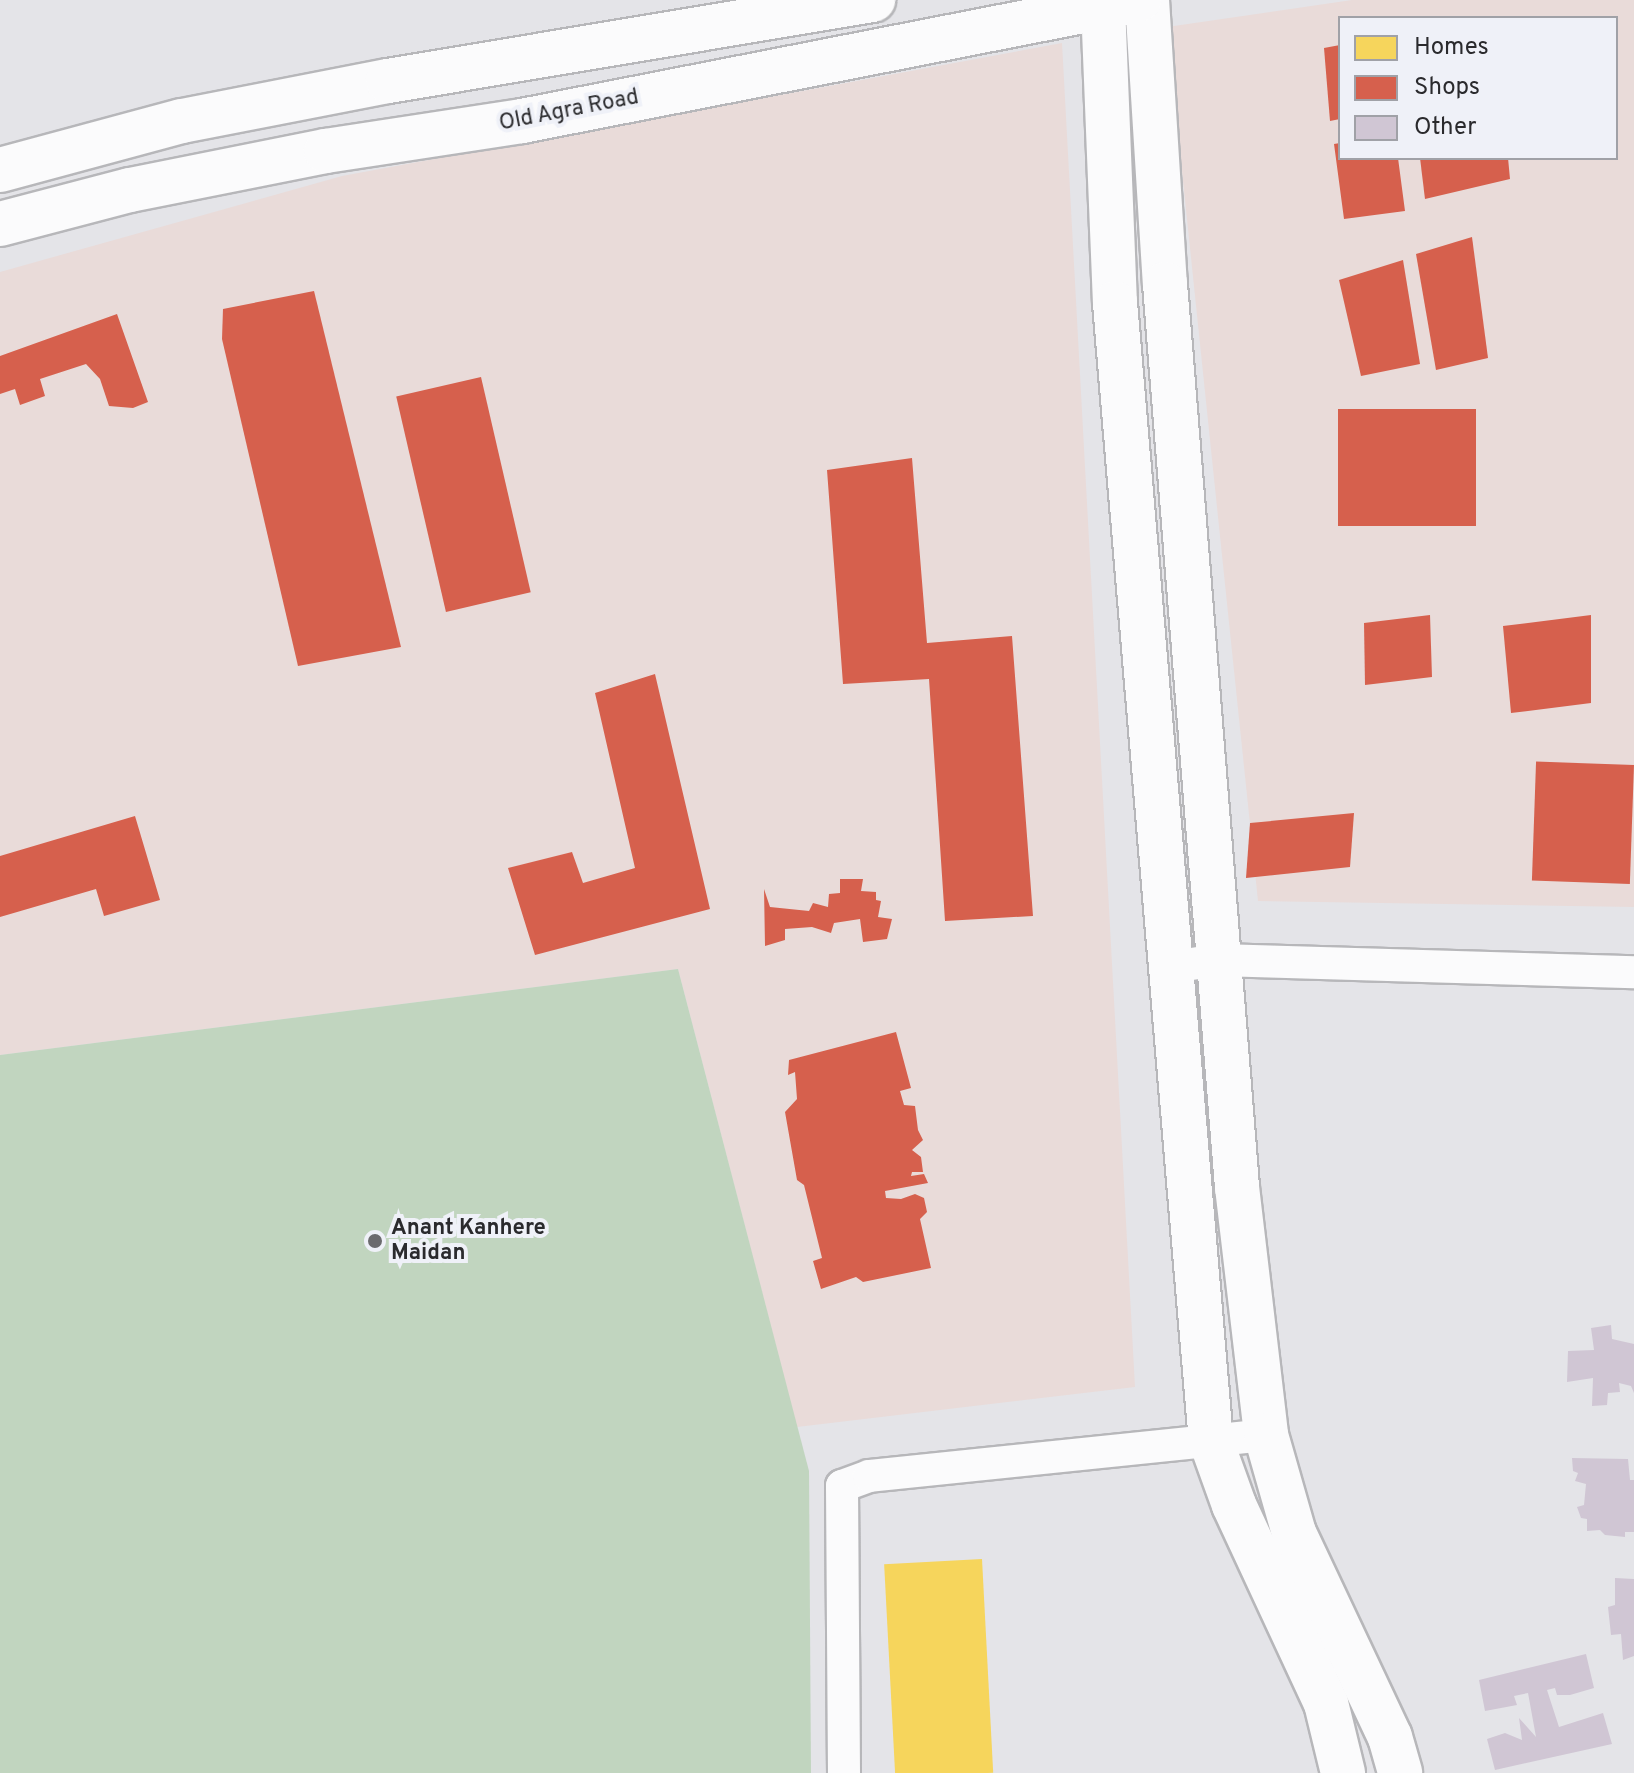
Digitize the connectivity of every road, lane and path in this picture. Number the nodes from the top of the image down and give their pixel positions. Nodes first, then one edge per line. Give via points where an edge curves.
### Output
1 (873, 0) edge
2 (1147, 0) edge
3 (1115, 2) edge
4 (0, 170) edge
5 (0, 224) edge
6 (1219, 960) junction
7 (1171, 967) junction
8 (1634, 972) edge
9 (1266, 1435) junction
10 (1211, 1441) junction
11 (844, 1773) edge
12 (1343, 1773) edge
13 (1400, 1773) edge

1 - 4 main road via 226,112
2 - 6 main road
3 - 5 main road, Old Agra Road via 522,121 311,154 130,190
3 - 7 main road via 1115,303
6 - 7 street
6 - 8 street
6 - 9 main road via 1237,1187
7 - 10 main road
9 - 10 street
9 - 13 main road via 1294,1533 1390,1737
10 - 11 street via 869,1476 842,1486
10 - 12 main road via 1234,1505 1326,1703

